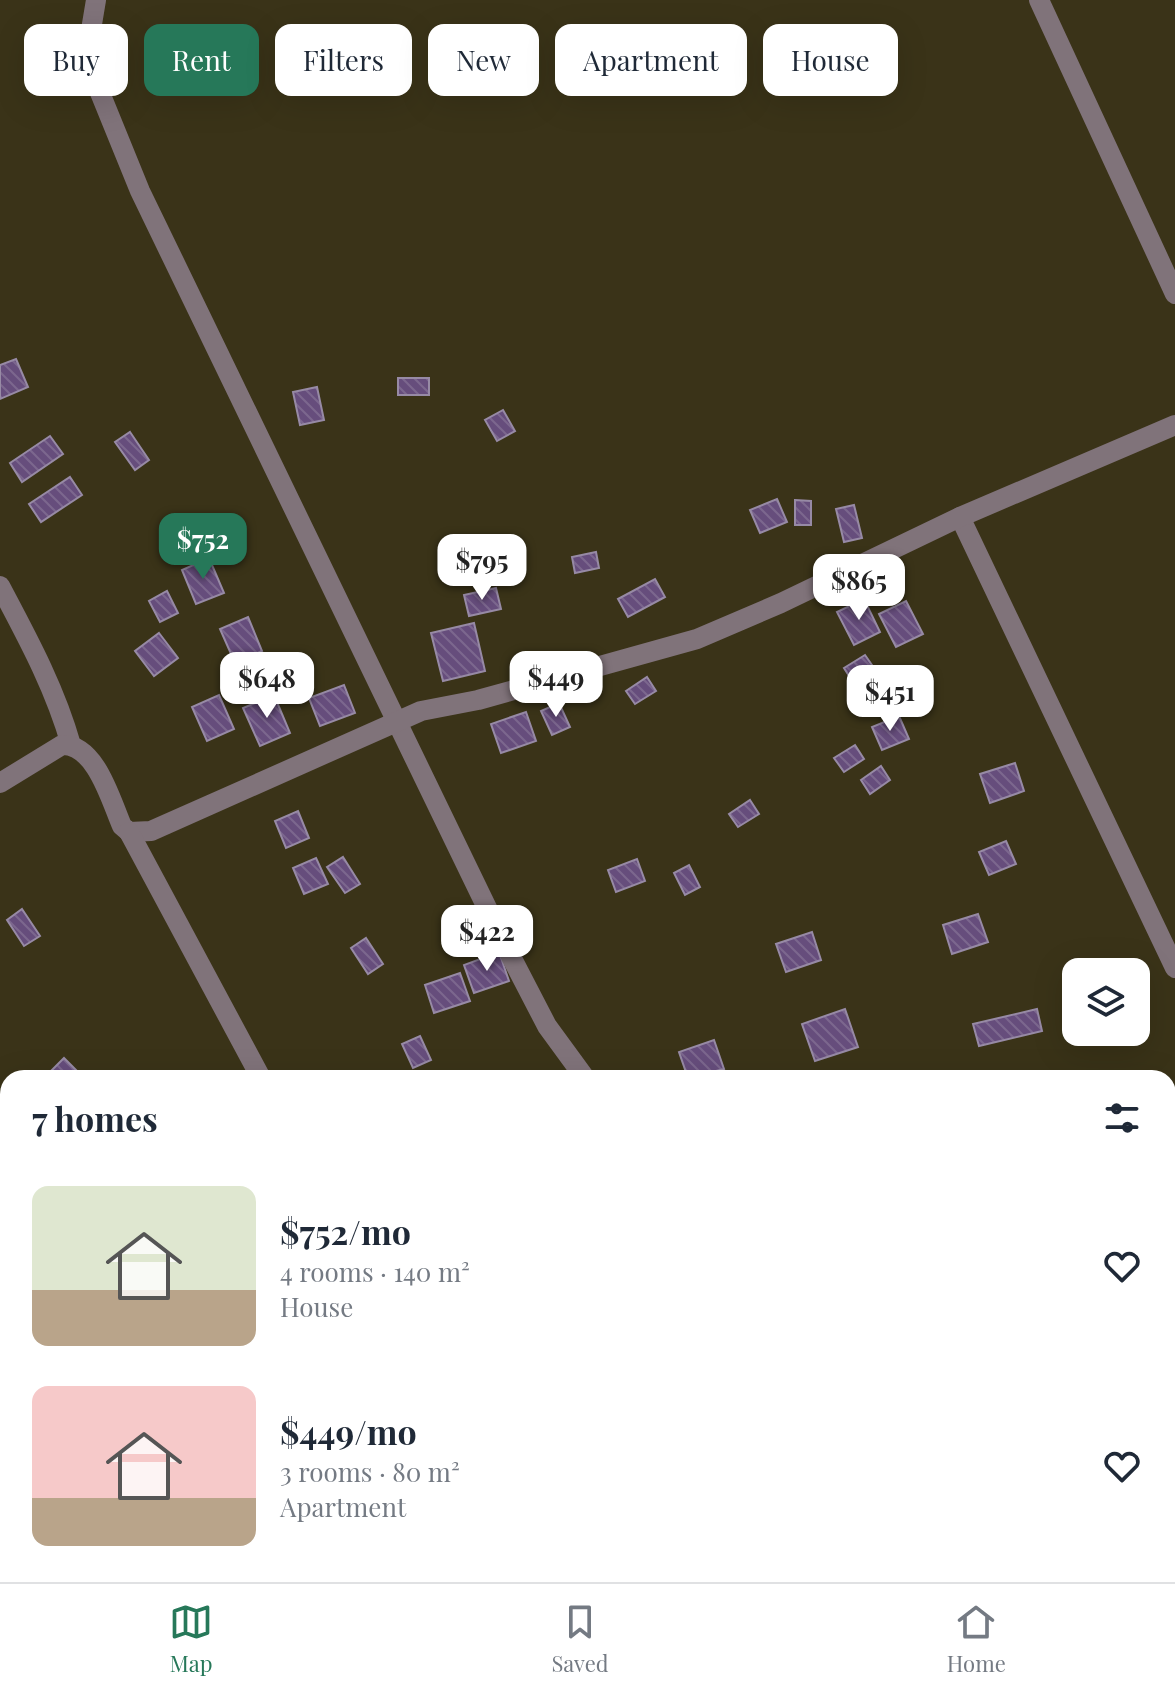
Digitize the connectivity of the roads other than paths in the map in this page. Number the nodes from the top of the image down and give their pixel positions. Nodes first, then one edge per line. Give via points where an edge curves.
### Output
1 (96, 0) edge
2 (1039, 0) edge
3 (1175, 294) edge
4 (1175, 425) edge
5 (960, 517) junction
6 (0, 586) edge
7 (396, 720) junction
8 (71, 745) junction
9 (0, 783) edge
10 (129, 832) junction
11 (1175, 968) edge
12 (257, 1070) edge
13 (579, 1070) edge

1 - 7 street via 89,42 92,73 140,191
2 - 3 street
4 - 5 street
5 - 7 street via 697,639
5 - 11 street
6 - 8 street via 44,672
7 - 10 street via 151,831
7 - 13 street via 538,1010
8 - 9 street via 62,745
8 - 10 street via 87,755
10 - 12 street

